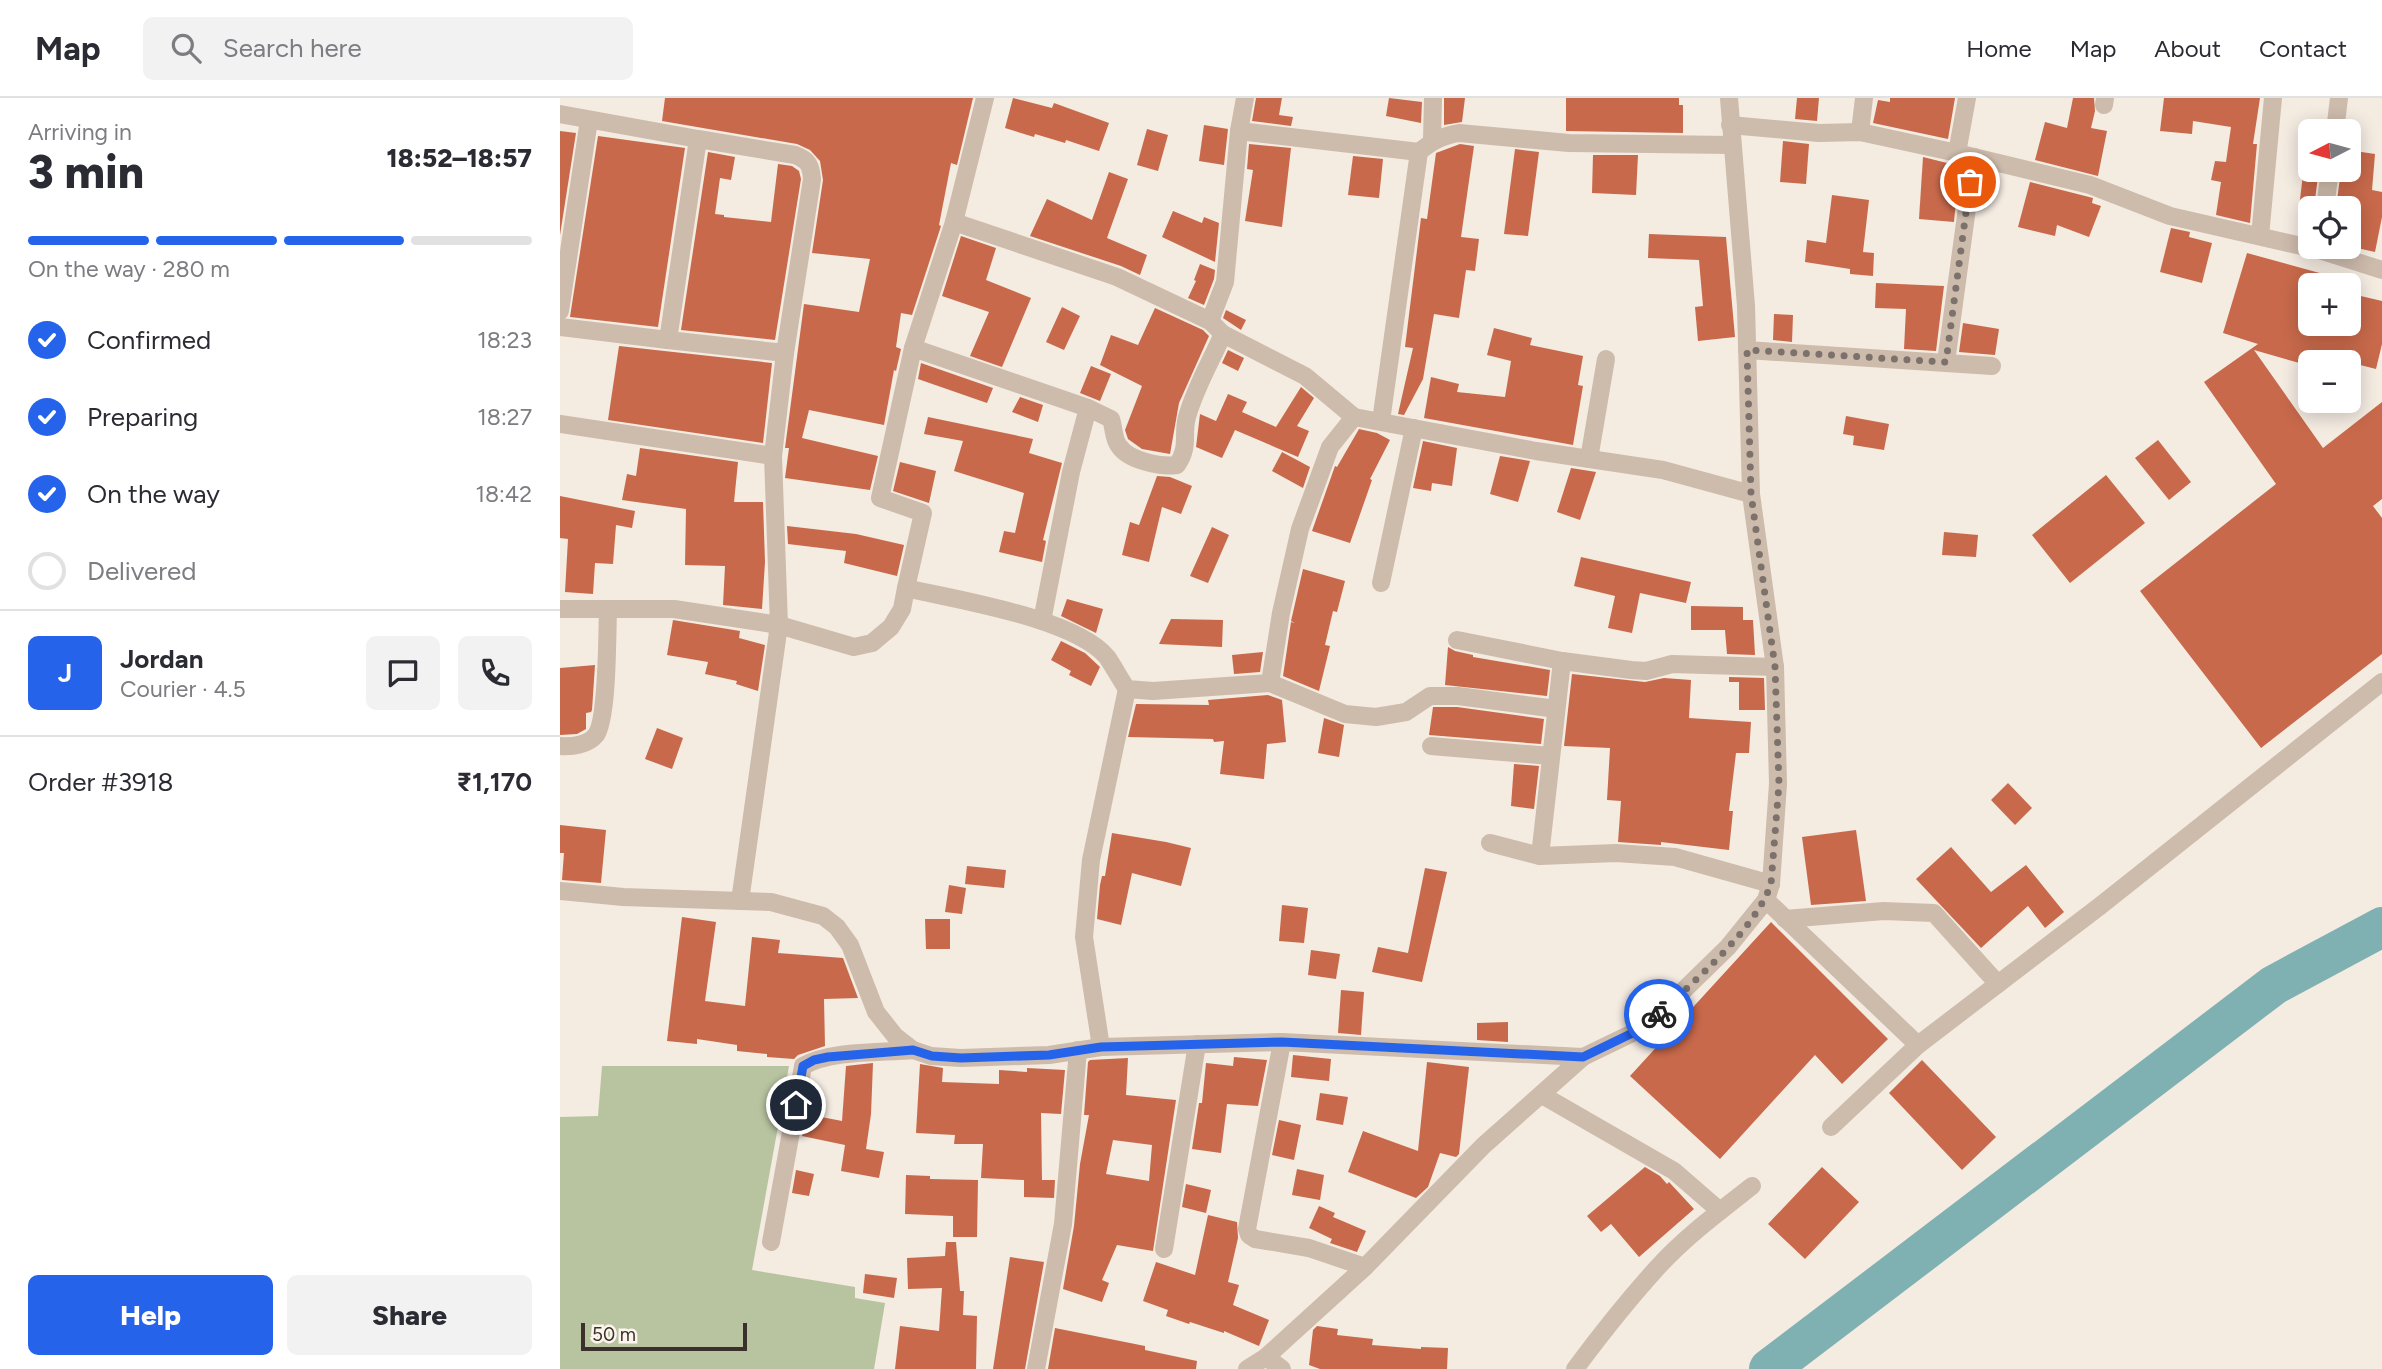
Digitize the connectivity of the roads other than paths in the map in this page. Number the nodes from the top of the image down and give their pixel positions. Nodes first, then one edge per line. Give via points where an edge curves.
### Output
1 (985, 98) edge
2 (1245, 98) edge
3 (1433, 98) edge
4 (1729, 98) edge
5 (1864, 98) edge
6 (1967, 98) edge
7 (2273, 98) edge
8 (2339, 98) edge
9 (560, 114) edge
10 (2336, 119) edge
11 (589, 120) junction
12 (1730, 125) junction
13 (1239, 131) junction
14 (1860, 132) junction
15 (698, 139) junction
16 (1732, 145) junction
17 (1425, 147) junction
18 (1965, 155) junction
19 (954, 222) junction
20 (2260, 236) junction
21 (2298, 244) edge
22 (2351, 259) edge
23 (2382, 270) edge
24 (560, 311) edge
25 (1210, 321) junction
26 (560, 327) edge
27 (1223, 334) junction
28 (668, 340) junction
29 (913, 348) junction
30 (1747, 350) junction
31 (785, 353) junction
32 (1606, 359) dead end
33 (1946, 362) junction
34 (1992, 366) dead end
35 (1088, 408) junction
36 (1354, 417) junction
37 (1381, 421) junction
38 (560, 424) edge
39 (1414, 428) junction
40 (773, 456) junction
41 (1589, 459) junction
42 (1751, 494) junction
43 (1381, 583) dead end
44 (906, 588) junction
45 (560, 608) edge
46 (608, 609) junction
47 (1042, 621) junction
48 (779, 625) junction
49 (1457, 640) dead end
50 (1562, 661) junction
51 (1775, 667) junction
52 (2382, 682) edge
53 (1270, 683) junction
54 (1127, 689) junction
55 (1556, 709) junction
56 (560, 746) edge
57 (1431, 746) dead end
58 (1551, 756) junction
59 (1490, 843) dead end
60 (1540, 856) junction
61 (560, 891) edge
62 (1768, 892) junction
63 (740, 901) junction
64 (1785, 919) junction
65 (1998, 984) junction
66 (1282, 1042) junction
67 (1197, 1044) junction
68 (1918, 1045) junction
69 (1101, 1047) junction
70 (913, 1050) junction
71 (1078, 1050) junction
72 (1583, 1057) junction
73 (1542, 1095) junction
74 (1831, 1127) dead end
75 (1752, 1186) dead end
76 (1720, 1211) junction
77 (771, 1242) dead end
78 (1164, 1249) dead end
79 (1365, 1268) junction
80 (1266, 1357) junction
81 (1036, 1369) edge
82 (1247, 1369) edge
83 (1282, 1369) edge
84 (1575, 1369) edge

1 - 19 street
2 - 13 street
3 - 17 street
4 - 12 street
5 - 14 street
6 - 18 street
7 - 20 street
8 - 10 street
9 - 11 street
11 - 15 street
11 - 24 street
12 - 14 street
12 - 16 street
13 - 17 street
13 - 25 street via 1225,282
14 - 18 street
15 - 28 street
15 - 31 street via 795,155 811,167
16 - 17 street via 1569,143 1459,133 1443,135
16 - 30 street
17 - 37 street
18 - 20 street via 2090,185 2170,216
18 - 33 street
19 - 25 street via 1117,277
19 - 29 street
20 - 21 street
22 - 23 street
25 - 27 street
26 - 28 street
27 - 35 street via 1186,420 1187,440 1177,465 1150,462 1121,449 1111,419
27 - 36 street via 1306,376
28 - 31 street
29 - 35 street
29 - 44 street via 880,498 923,513
30 - 33 street
30 - 42 street
31 - 40 street
32 - 41 street
33 - 34 street
35 - 47 street
36 - 37 street
36 - 53 street via 1330,446 1300,530
37 - 39 street
38 - 40 street
39 - 41 street
39 - 43 street
40 - 48 street
41 - 42 street via 1663,470
42 - 51 street
44 - 47 street
44 - 48 street via 902,609 891,627 872,643 854,647
45 - 46 street
46 - 48 street via 674,609
46 - 56 street via 603,715 596,735 581,745
47 - 54 street via 1083,639 1106,656
48 - 63 street
49 - 50 street
50 - 51 street via 1646,671 1672,664
50 - 55 street
51 - 62 street via 1779,784
52 - 65 street
53 - 54 street
53 - 55 street via 1345,714 1376,717 1406,712 1430,696
54 - 69 street via 1091,860 1084,937
55 - 58 street
57 - 58 street
58 - 60 street
59 - 60 street
60 - 62 street via 1616,853 1675,857
61 - 63 street
62 - 64 street
62 - 72 street via 1728,947 1647,1026
63 - 70 street via 803,909 837,927 850,944 876,1012
64 - 65 street via 1884,911 1934,913
64 - 68 street
65 - 68 street
66 - 67 street
66 - 72 street
66 - 79 street via 1247,1229 1255,1239 1309,1248
67 - 69 street
67 - 78 street
68 - 74 street
69 - 71 street
70 - 71 street via 961,1058
70 - 77 street via 828,1057 803,1066
71 - 81 street via 1063,1224
72 - 73 street
73 - 76 street via 1674,1171
73 - 79 street via 1483,1146
75 - 76 street
76 - 84 street via 1660,1265
79 - 80 street
80 - 82 street
80 - 83 street

